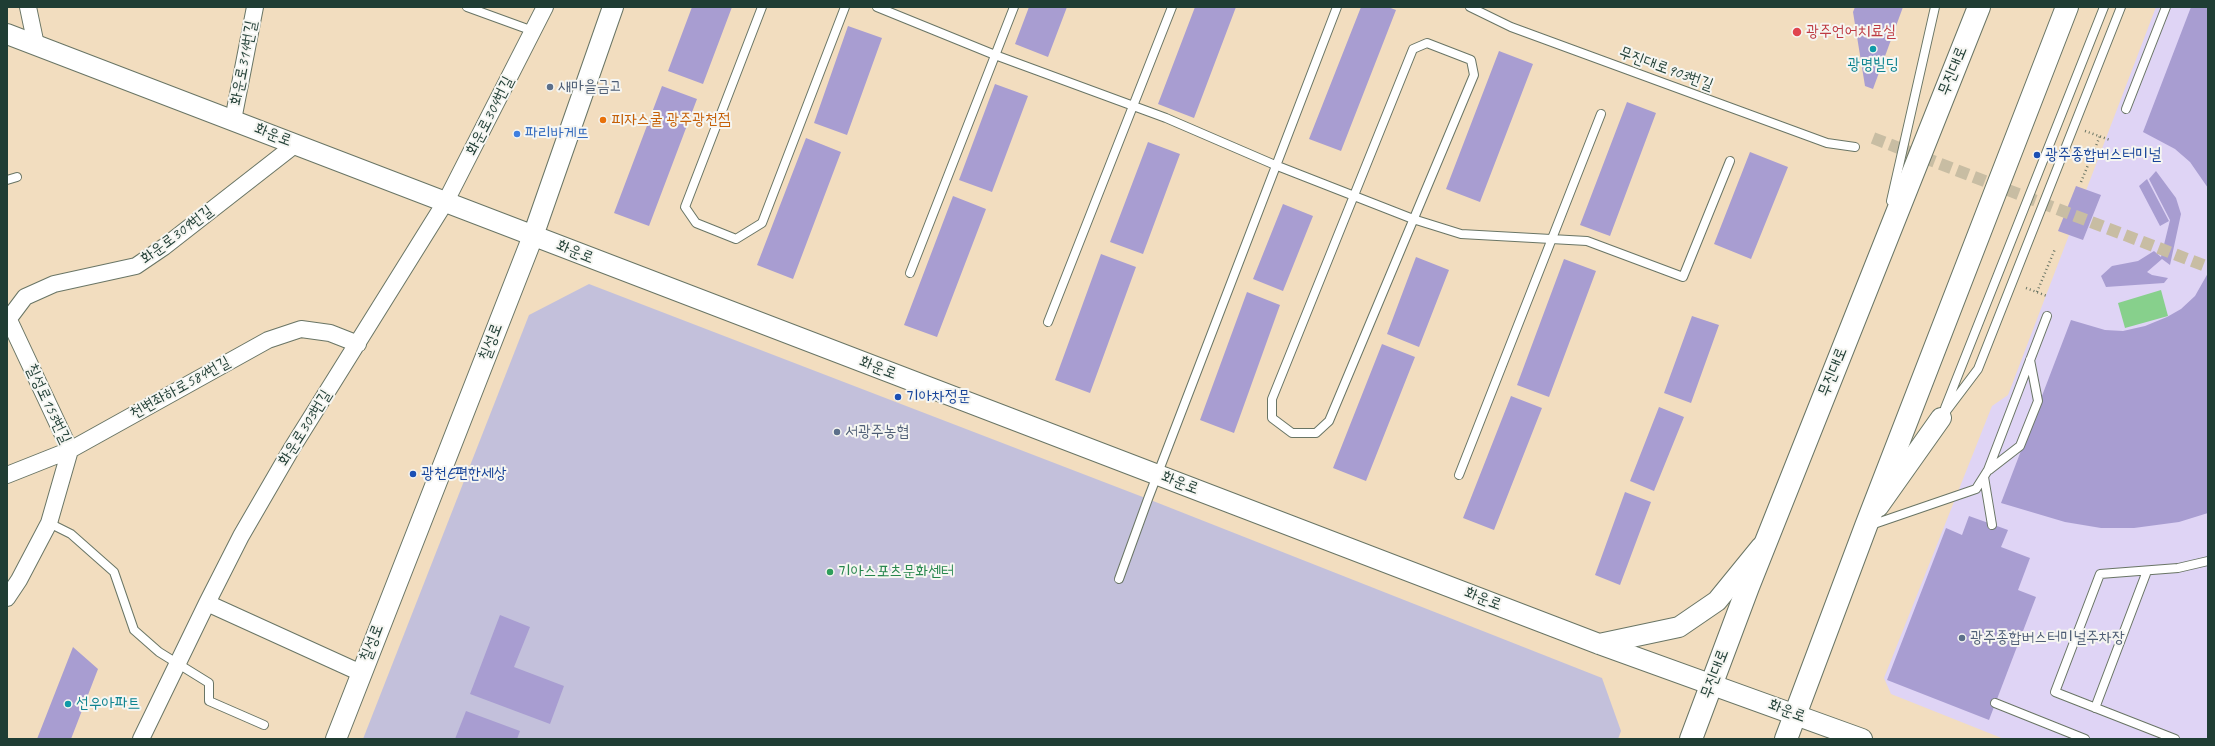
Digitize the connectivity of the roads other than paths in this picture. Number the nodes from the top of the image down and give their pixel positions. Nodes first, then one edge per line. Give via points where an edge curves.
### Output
1 (28, 7) edge
2 (255, 7) edge
3 (467, 7) edge
4 (545, 7) edge
5 (613, 7) edge
6 (762, 7) edge
7 (845, 7) edge
8 (877, 7) edge
9 (1014, 7) edge
10 (1172, 7) edge
11 (1337, 7) edge
12 (1470, 7) edge
13 (1935, 7) edge
14 (1979, 7) edge
15 (2067, 7) edge
16 (2104, 7) edge
17 (2121, 7) edge
18 (2166, 7) edge
19 (533, 31) junction
20 (7, 34) edge
21 (36, 45) junction
22 (996, 55) junction
23 (1132, 106) junction
24 (2126, 109) dead end
25 (1601, 114) dead end
26 (233, 120) junction
27 (296, 144) junction
28 (1855, 147) dead end
29 (1730, 161) dead end
30 (1275, 165) junction
31 (17, 177) dead end
32 (7, 180) edge
33 (1353, 196) junction
34 (446, 201) junction
35 (1413, 219) junction
36 (533, 236) junction
37 (1550, 240) junction
38 (1878, 259) junction
39 (910, 273) dead end
40 (2047, 316) dead end
41 (8, 321) edge
42 (1048, 322) dead end
43 (358, 344) junction
44 (2030, 360) junction
45 (1941, 418) junction
46 (70, 450) junction
47 (7, 474) edge
48 (1157, 474) junction
49 (1986, 474) junction
50 (1460, 475) dead end
51 (49, 523) junction
52 (1868, 523) junction
53 (1992, 525) dead end
54 (1767, 539) junction
55 (2208, 561) edge
56 (2147, 571) junction
57 (1120, 579) dead end
58 (7, 598) edge
59 (207, 603) junction
60 (1599, 644) junction
61 (178, 662) junction
62 (361, 673) junction
63 (1711, 684) junction
64 (1995, 703) dead end
65 (2095, 708) junction
66 (1796, 714) junction
67 (264, 725) dead end
68 (141, 739) edge
69 (336, 739) edge
70 (1690, 739) edge
71 (1786, 739) edge
72 (1862, 739) edge
73 (2085, 739) edge
74 (2175, 739) edge

1 - 21 street
2 - 26 street, 화운로314번길
3 - 19 lane
4 - 19 street, 화운로304번길
5 - 36 street, 칠성로
6 - 7 lane via 685,207 696,223 736,239 762,223
8 - 22 lane
9 - 22 lane
10 - 23 lane
11 - 30 lane
12 - 28 lane, 무진대로903번길 via 1511,27 1812,138
13 - 38 lane
14 - 38 main road, 무진대로
15 - 52 main road
16 - 45 lane
17 - 45 lane via 1978,369
18 - 24 lane
19 - 34 street, 화운로304번길
20 - 21 street, 화운로
21 - 26 street, 화운로
22 - 23 lane
22 - 39 lane
23 - 30 lane
23 - 42 lane
25 - 37 lane
26 - 27 street, 화운로
27 - 34 street, 화운로
27 - 41 street, 화운로309번길 via 136,266 54,284 25,297
29 - 37 lane via 1683,277 1587,241
30 - 33 lane
30 - 48 lane
31 - 32 lane
33 - 35 lane
33 - 35 lane via 1413,49 1428,43 1448,50 1471,60 1474,75
33 - 35 lane via 1272,399 1272,418 1292,433 1316,433 1329,421
34 - 36 street, 화운로
34 - 43 street, 화운로303번길
35 - 37 lane via 1461,234
36 - 48 street, 화운로
36 - 62 street, 칠성로
37 - 50 lane
38 - 54 main road, 무진대로
40 - 44 lane
41 - 46 street, 칠성로153번길
43 - 46 street, 천변좌하로584번길 via 330,333 301,329 268,340
43 - 59 street, 화운로303번길 via 284,461 241,536
44 - 49 lane
44 - 49 lane via 2038,401 2020,446
45 - 52 street
46 - 47 street, 천변좌하로584번길
46 - 51 street, 칠성로153번길
48 - 57 lane
48 - 60 street, 화운로
49 - 52 lane via 1976,489
49 - 53 lane
51 - 58 street, 칠성로153번길
51 - 61 lane via 71,534 114,572 134,630 159,652
52 - 66 main road
54 - 60 street via 1717,601 1679,627
54 - 63 main road, 무진대로
55 - 56 lane via 2178,568
56 - 65 lane
56 - 65 lane via 2100,574 2055,692
59 - 61 street, 화운로303번길
59 - 62 street, 칠성로
60 - 63 street, 화운로
61 - 67 lane via 209,683 209,700
61 - 68 street, 화운로303번길
62 - 69 street, 칠성로
63 - 66 street, 화운로
63 - 70 main road, 무진대로
64 - 73 lane
65 - 74 lane
66 - 71 main road
66 - 72 street, 화운로

